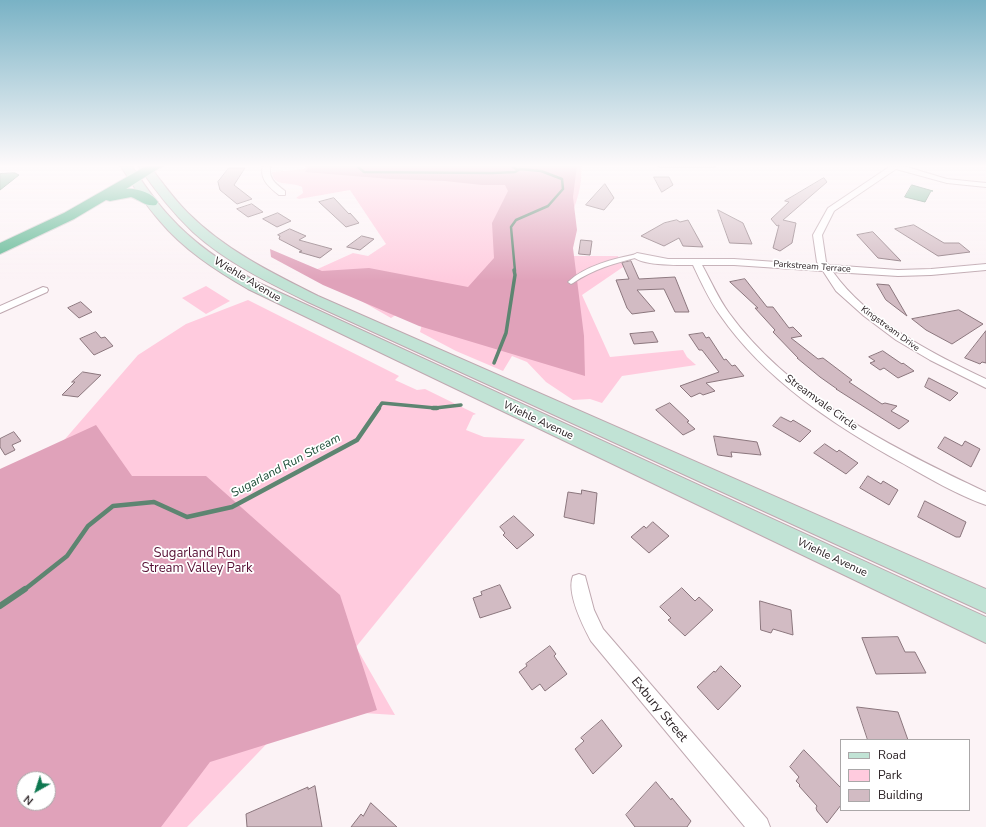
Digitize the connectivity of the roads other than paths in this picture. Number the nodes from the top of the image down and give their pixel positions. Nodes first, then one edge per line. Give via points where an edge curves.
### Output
1 (65, 204) edge
2 (87, 204) edge
3 (97, 204) edge
4 (152, 204) edge
5 (175, 204) edge
6 (840, 204) edge
7 (78, 211) junction
8 (0, 235) edge
9 (0, 249) edge
10 (637, 256) joint
11 (696, 262) junction
12 (986, 267) edge
13 (826, 268) junction
14 (571, 282) dead end
15 (44, 290) dead end
16 (0, 310) edge
17 (986, 384) edge
18 (523, 404) junction
19 (986, 499) edge
20 (579, 582) dead end
21 (986, 601) edge
22 (986, 630) edge
23 (759, 827) edge

1 - 8 highway
2 - 7 highway
3 - 7 highway
4 - 18 main road, Wiehle Avenue via 185,240 239,278 302,311 403,358
5 - 18 main road, Wiehle Avenue via 183,215 211,240 240,261 307,296 414,344
6 - 13 street, Kingstream Drive via 825,216 818,235 818,246
7 - 9 highway
10 - 11 street, Parkstream Terrace via 658,261
10 - 14 lane via 598,267 583,273
11 - 13 street, Parkstream Terrace
11 - 19 street, Streamvale Circle via 728,319 754,349 795,386 827,410 903,458
12 - 13 street, Parkstream Terrace via 914,273
13 - 17 street, Kingstream Drive via 844,292 877,322 925,354
15 - 16 street
18 - 21 main road, Wiehle Avenue
18 - 22 main road, Wiehle Avenue
20 - 23 street, Exbury Street via 585,613 597,635

